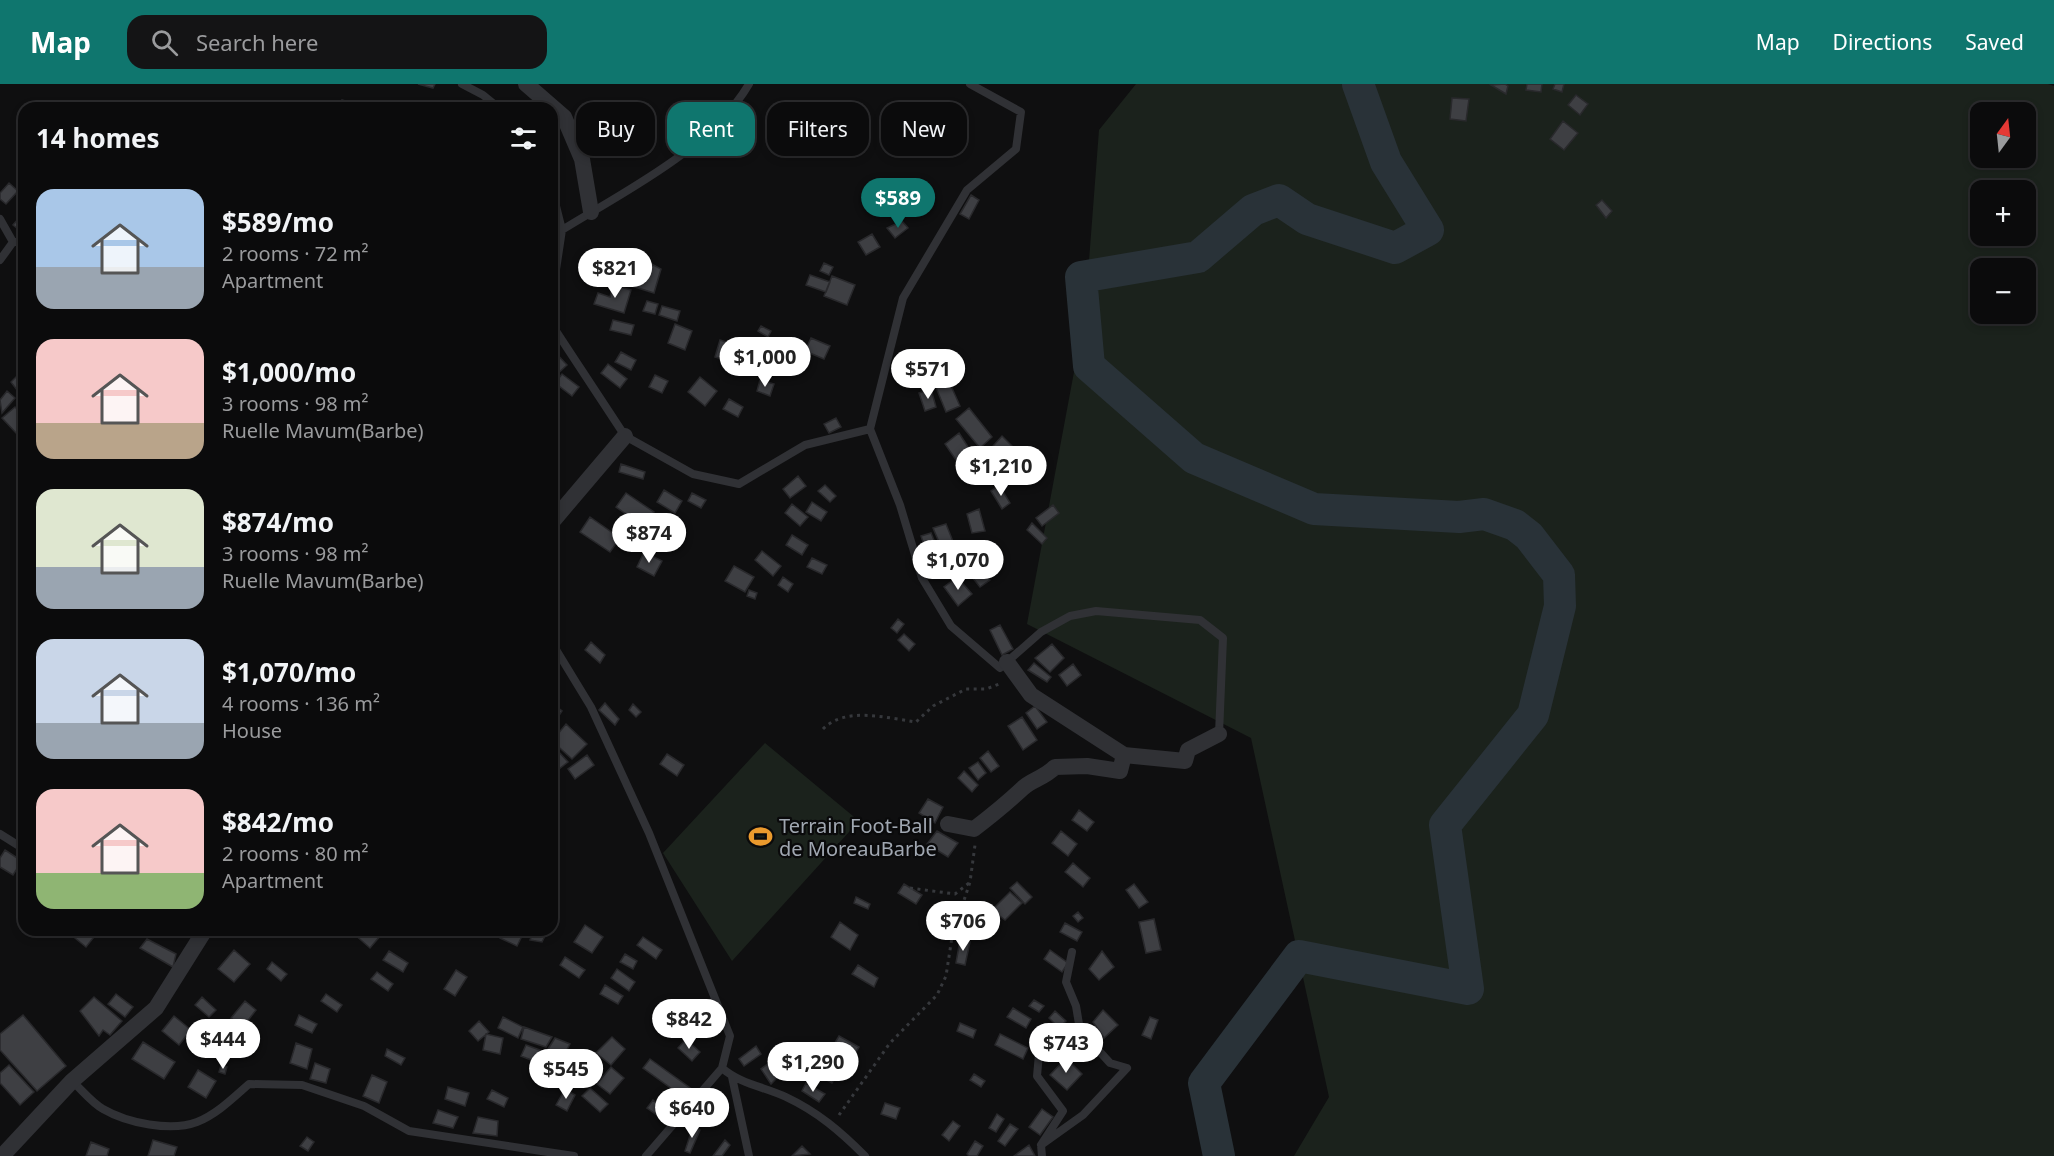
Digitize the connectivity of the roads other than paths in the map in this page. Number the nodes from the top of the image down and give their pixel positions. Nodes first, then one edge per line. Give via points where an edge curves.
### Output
1 (462, 84) edge
2 (525, 84) edge
3 (749, 84) edge
4 (970, 84) edge
5 (492, 102) edge
6 (546, 102) edge
7 (558, 112) edge
8 (591, 212) junction
9 (558, 214) edge
10 (0, 219) edge
11 (562, 230) junction
12 (12, 242) junction
13 (18, 242) edge
14 (558, 256) edge
15 (0, 260) edge
16 (558, 334) edge
17 (870, 429) junction
18 (625, 436) junction
19 (558, 515) edge
20 (558, 653) edge
21 (1007, 662) junction
22 (1219, 734) joint
23 (1124, 755) junction
24 (948, 824) dead end
25 (0, 834) edge
26 (18, 845) edge
27 (201, 936) edge
28 (1072, 952) dead end
29 (1041, 1032) dead end
30 (722, 1068) junction
31 (732, 1077) junction
32 (72, 1081) junction
33 (1041, 1145) junction
34 (2, 1156) edge
35 (574, 1156) edge
36 (646, 1156) edge
37 (749, 1156) edge
38 (865, 1156) edge
39 (1042, 1156) edge

1 - 5 lane
2 - 6 street
3 - 8 lane via 736,106 680,156
4 - 17 lane via 1021,112 1016,149 967,190 903,298
7 - 8 street via 564,117 582,159
8 - 11 lane
9 - 11 lane
10 - 12 lane
11 - 14 lane
12 - 13 lane
12 - 15 lane
16 - 18 lane
17 - 18 lane via 805,445 739,483 693,474
17 - 21 lane via 900,505 922,578 951,626 1000,668
18 - 19 street
20 - 30 lane via 591,706 649,833 730,1036
21 - 22 lane via 1041,632 1070,616 1096,611 1200,620 1223,638
21 - 23 street via 1030,695
22 - 23 street via 1188,750 1185,761
23 - 24 street via 1120,771 1055,767 974,829
25 - 26 lane
27 - 32 street via 156,1008
28 - 33 lane via 1066,982 1080,1030 1110,1063 1127,1068 1083,1115
29 - 33 lane via 1037,1076 1063,1111
30 - 31 lane
30 - 36 lane
31 - 37 lane
31 - 38 lane via 784,1096 832,1123
32 - 34 street
32 - 35 lane via 103,1109 134,1121 168,1126 196,1122 225,1105 249,1084 302,1085 364,1106 409,1131
33 - 39 lane

